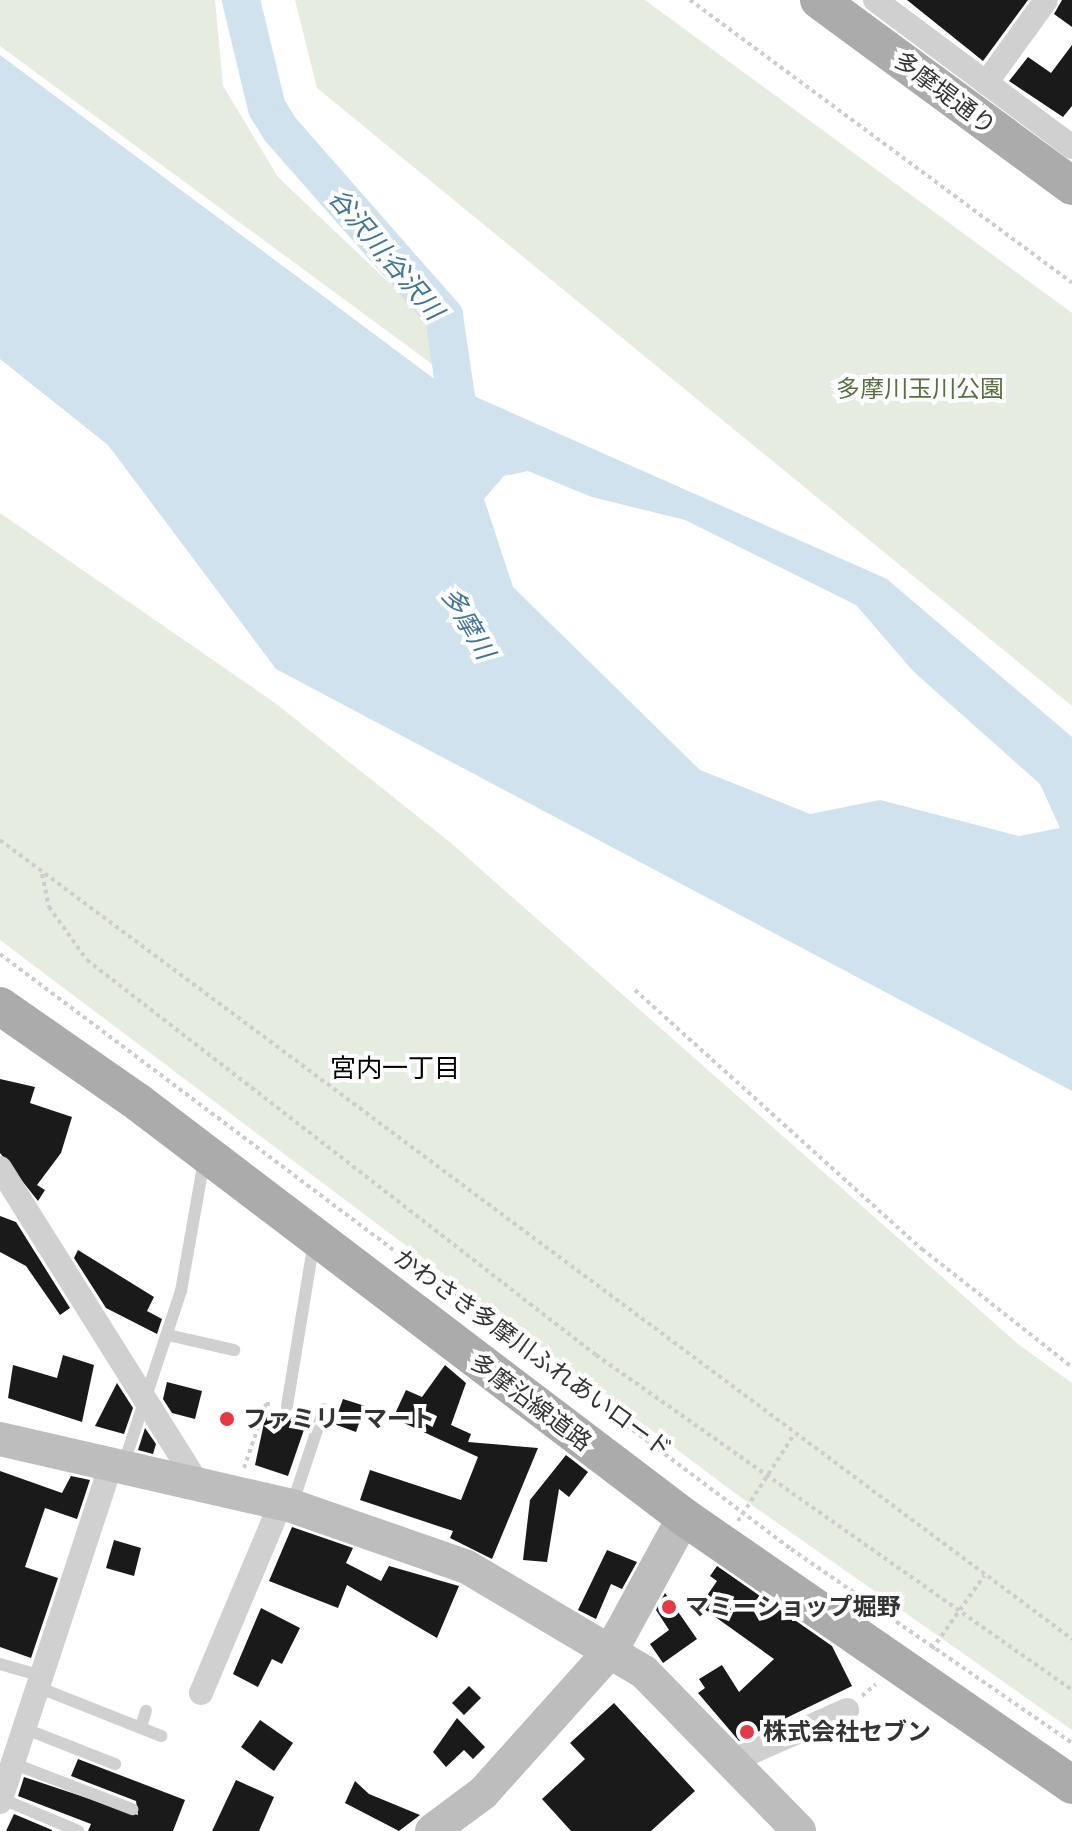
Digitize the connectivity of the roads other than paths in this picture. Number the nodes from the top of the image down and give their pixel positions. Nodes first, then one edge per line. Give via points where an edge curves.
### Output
1 (819, 0) edge
2 (875, 0) edge
3 (1046, 0) edge
4 (986, 83) junction
5 (1072, 147) edge
6 (1072, 186) edge
7 (0, 1006) edge
8 (205, 1154) junction
9 (0, 1168) edge
10 (0, 1204) edge
11 (32, 1219) junction
12 (314, 1239) junction
13 (168, 1335) junction
14 (234, 1350) dead end
15 (144, 1397) junction
16 (287, 1406) road end
17 (324, 1409) dead end
18 (0, 1439) edge
19 (116, 1468) junction
20 (199, 1485) junction
21 (287, 1504) junction
22 (684, 1517) junction
23 (612, 1649) junction
24 (0, 1664) edge
25 (37, 1680) junction
26 (201, 1693) dead end
27 (847, 1710) dead end
28 (146, 1711) dead end
29 (141, 1727) junction
30 (23, 1728) junction
31 (161, 1736) dead end
32 (9, 1756) edge
33 (732, 1761) junction
34 (115, 1764) dead end
35 (1072, 1785) edge
36 (0, 1799) edge
37 (132, 1809) dead end
38 (78, 1831) edge
39 (432, 1831) edge
40 (799, 1831) edge

1 - 6 main road, 多摩堤通り
2 - 4 street
3 - 4 street
4 - 5 street
7 - 8 main road, 多摩沿線道路
8 - 12 main road, 多摩沿線道路
8 - 13 lane
9 - 11 street
10 - 11 street
11 - 15 street
12 - 16 lane
12 - 22 main road, 多摩沿線道路
13 - 14 lane
13 - 15 lane
15 - 19 lane
15 - 20 street
17 - 21 lane
18 - 19 street
19 - 20 street
19 - 25 street
20 - 21 street
21 - 23 street via 467,1567
21 - 26 street
22 - 23 street
22 - 35 main road, 多摩沿線道路
23 - 33 street
23 - 39 street via 483,1793
24 - 25 lane
25 - 29 lane
25 - 30 street
27 - 33 street
28 - 29 lane
29 - 31 lane
30 - 32 street
30 - 34 lane
32 - 36 street
32 - 37 lane
33 - 40 street
36 - 38 lane

